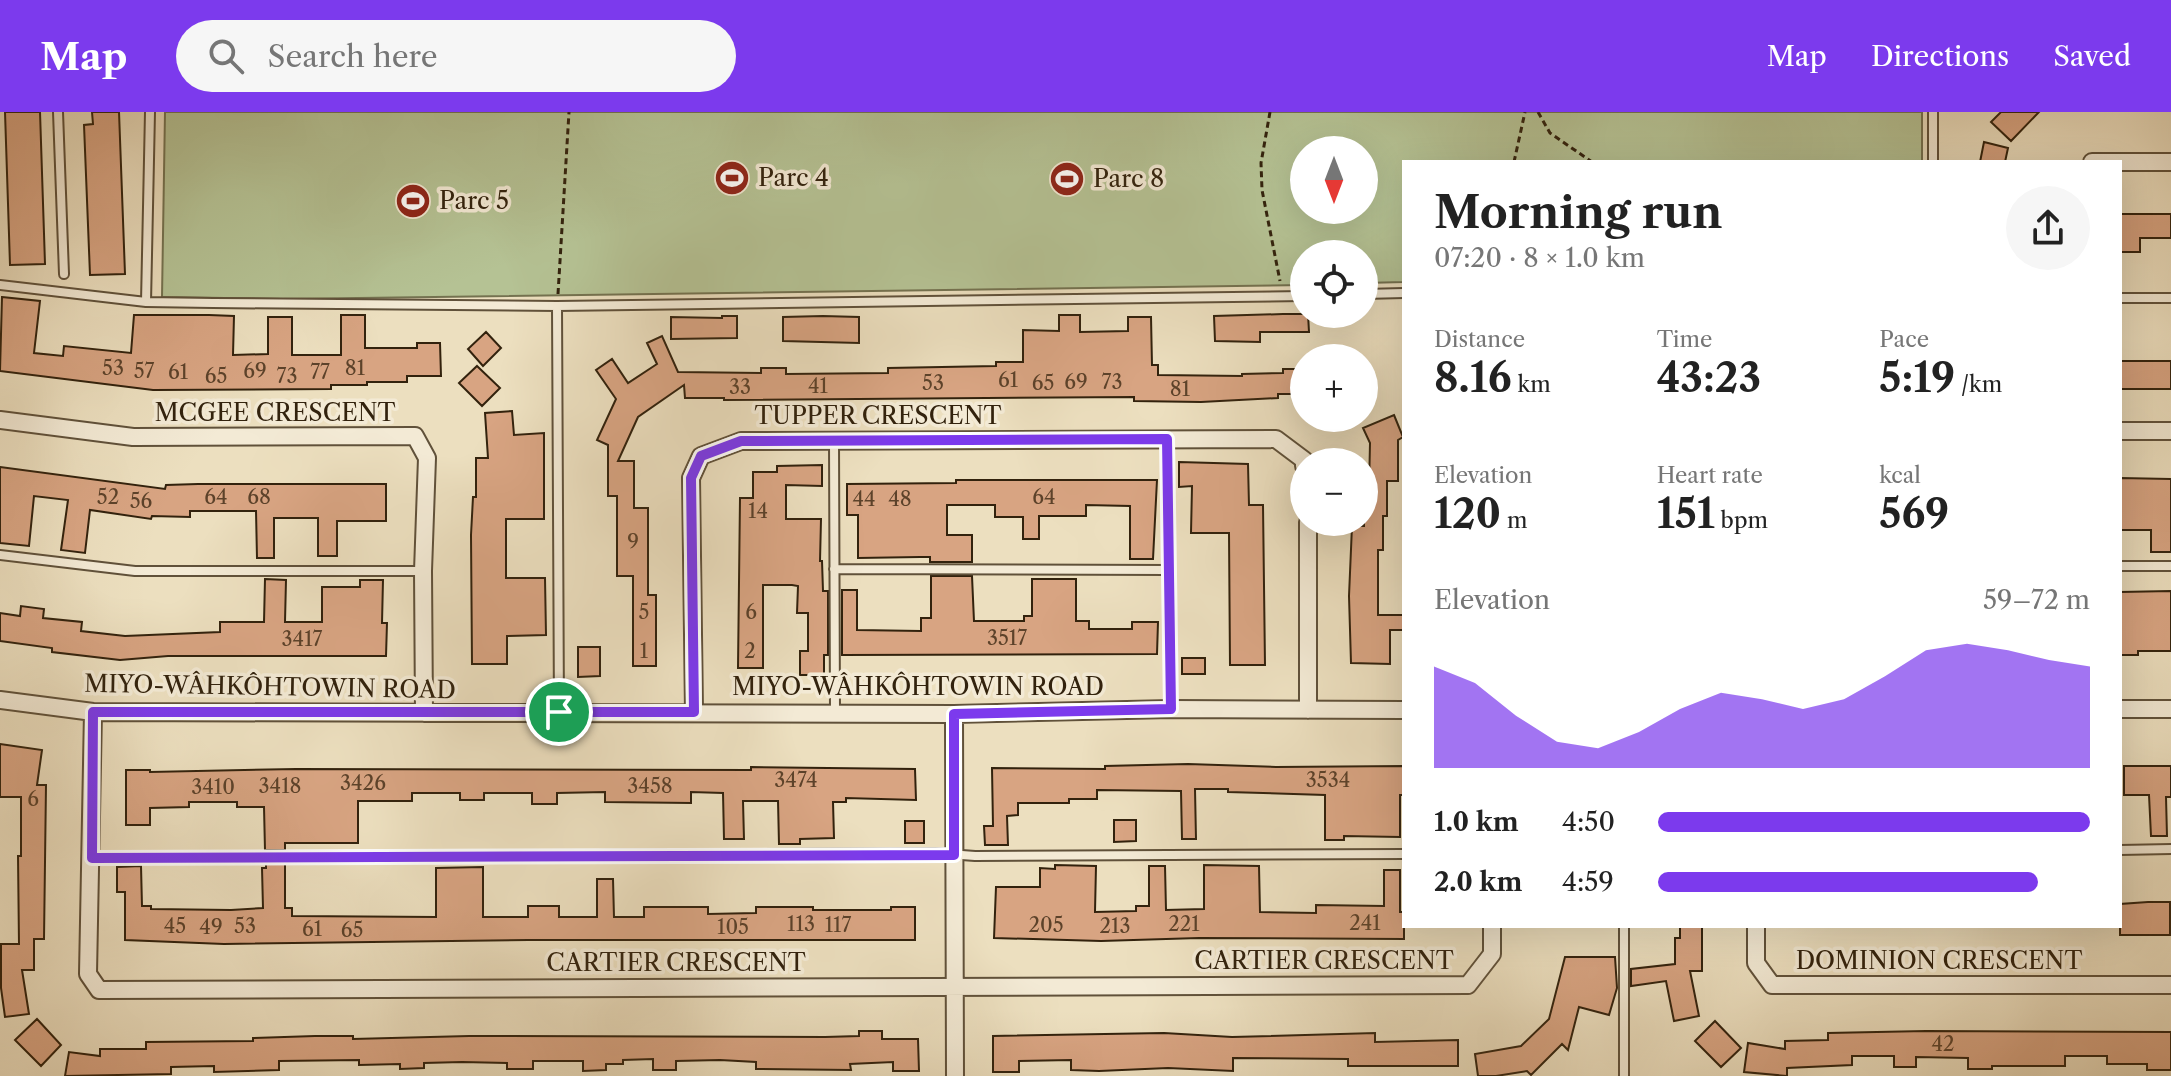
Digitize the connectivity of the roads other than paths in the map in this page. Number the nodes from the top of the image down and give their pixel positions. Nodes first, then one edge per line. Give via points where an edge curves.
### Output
1 (58, 112) edge
2 (150, 112) edge
3 (1933, 112) edge
4 (1933, 160) edge
5 (2122, 162) edge
6 (2171, 162) edge
7 (64, 274) dead end
8 (0, 285) edge
9 (1402, 293) edge
10 (1378, 294) edge
11 (1290, 297) edge
12 (2122, 298) edge
13 (2171, 298) edge
14 (146, 302) junction
15 (557, 306) junction
16 (0, 420) edge
17 (2122, 431) edge
18 (2171, 431) edge
19 (1167, 439) junction
20 (834, 440) junction
21 (1290, 450) edge
22 (1308, 536) edge
23 (0, 555) edge
24 (2122, 566) edge
25 (2171, 566) edge
26 (834, 569) junction
27 (1169, 570) junction
28 (423, 571) junction
29 (0, 700) edge
30 (1171, 709) junction
31 (2122, 709) edge
32 (2171, 709) edge
33 (1308, 710) junction
34 (1402, 710) edge
35 (93, 712) junction
36 (559, 712) junction
37 (694, 712) junction
38 (424, 713) junction
39 (835, 713) junction
40 (954, 714) junction
41 (2171, 849) edge
42 (2122, 850) edge
43 (1402, 854) edge
44 (954, 855) junction
45 (92, 858) junction
46 (1492, 928) edge
47 (1624, 928) edge
48 (1756, 928) edge
49 (2171, 985) edge
50 (955, 986) junction
51 (955, 1076) edge
52 (1624, 1076) edge

1 - 7 lane
2 - 14 lane
3 - 4 lane
5 - 6 street
8 - 14 lane
9 - 10 lane
11 - 15 lane
12 - 13 lane
14 - 15 lane
15 - 36 lane
16 - 28 street, MCGEE CRESCENT via 133,437 415,436 427,458
17 - 18 street
19 - 20 street, TUPPER CRESCENT
19 - 21 street, TUPPER CRESCENT via 1276,439
19 - 27 lane
20 - 26 lane
20 - 37 street, TUPPER CRESCENT via 741,441 701,456 691,478
22 - 33 street
23 - 28 lane via 135,571
24 - 25 lane
26 - 27 lane
26 - 39 lane
27 - 30 lane
28 - 38 street, MCGEE CRESCENT
29 - 35 street, MIYO-WÂHKÔHTOWIN ROAD
30 - 33 street, MIYO-WÂHKÔHTOWIN ROAD
30 - 40 street, MIYO-WÂHKÔHTOWIN ROAD
31 - 32 street
33 - 34 street, MIYO-WÂHKÔHTOWIN ROAD
35 - 38 street, MIYO-WÂHKÔHTOWIN ROAD
35 - 45 street, CARTIER CRESCENT
36 - 37 street, MIYO-WÂHKÔHTOWIN ROAD
36 - 38 street, MIYO-WÂHKÔHTOWIN ROAD
37 - 39 street, MIYO-WÂHKÔHTOWIN ROAD
39 - 40 street, MIYO-WÂHKÔHTOWIN ROAD
40 - 44 street
41 - 42 lane
43 - 44 lane
44 - 45 lane
44 - 50 street
45 - 50 street, CARTIER CRESCENT via 88,974 99,990
46 - 50 street, CARTIER CRESCENT via 1492,954 1468,985
47 - 52 lane
48 - 49 street, DOMINION CRESCENT via 1756,963 1772,985
50 - 51 street

